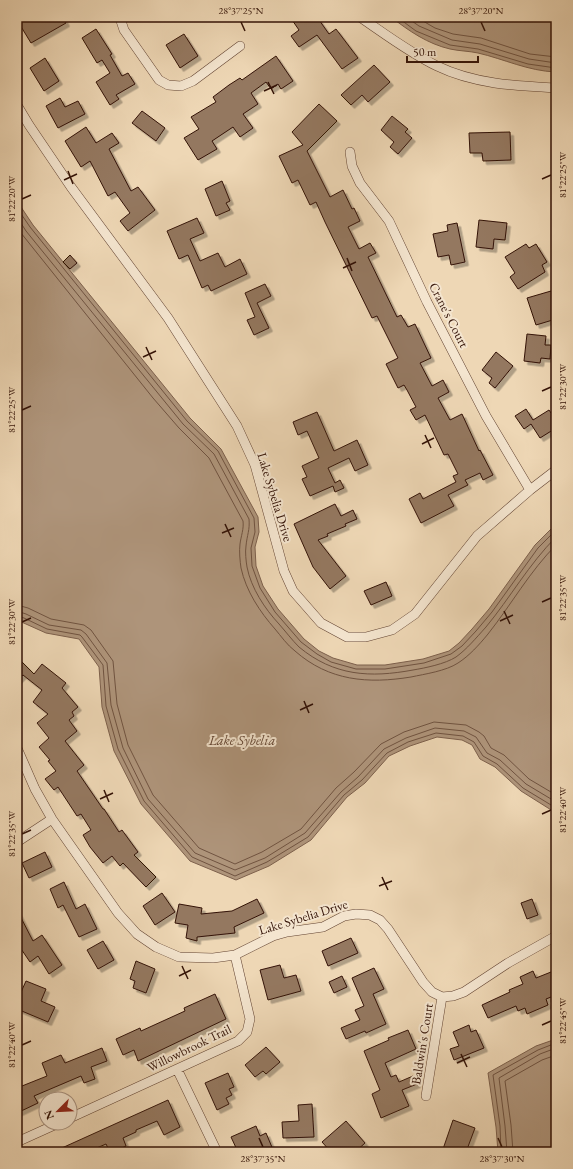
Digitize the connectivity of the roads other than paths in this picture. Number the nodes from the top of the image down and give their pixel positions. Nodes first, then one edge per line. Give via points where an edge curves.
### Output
1 (121, 17) edge
2 (360, 17) edge
3 (240, 46) dead end
4 (556, 88) edge
5 (17, 104) edge
6 (350, 152) dead end
7 (556, 470) edge
8 (530, 490) junction
9 (17, 748) edge
10 (52, 818) junction
11 (17, 842) edge
12 (556, 936) edge
13 (235, 954) junction
14 (442, 997) junction
15 (178, 1069) junction
16 (426, 1096) dead end
17 (78, 1114) edge
18 (41, 1131) edge
19 (17, 1142) edge
20 (217, 1152) edge

1 - 3 street via 124,30 159,80 168,85 181,86 193,81
2 - 4 street via 416,54 461,75 525,87
5 - 8 street, Lake Sybelia Drive via 71,187 168,318 237,426 255,466 284,571 294,591 321,623 347,637 366,637 392,630 415,614 477,536
6 - 8 street, Crane's Court via 352,166 360,183 389,221 427,302 486,416
7 - 8 street, Lake Sybelia Drive
9 - 10 street, Lake Sybelia Drive via 35,789
10 - 11 street
10 - 13 street, Lake Sybelia Drive via 118,913 137,934 156,947 180,957 213,958
12 - 14 street via 464,992
13 - 14 street, Lake Sybelia Drive via 273,936 323,927 344,916 370,915 380,920 388,929 423,982 432,992
13 - 15 street, Willowbrook Trail via 250,1019 247,1032 238,1040
14 - 16 street, Baldwin's Court
15 - 17 street, Willowbrook Trail
15 - 20 street
18 - 19 street

